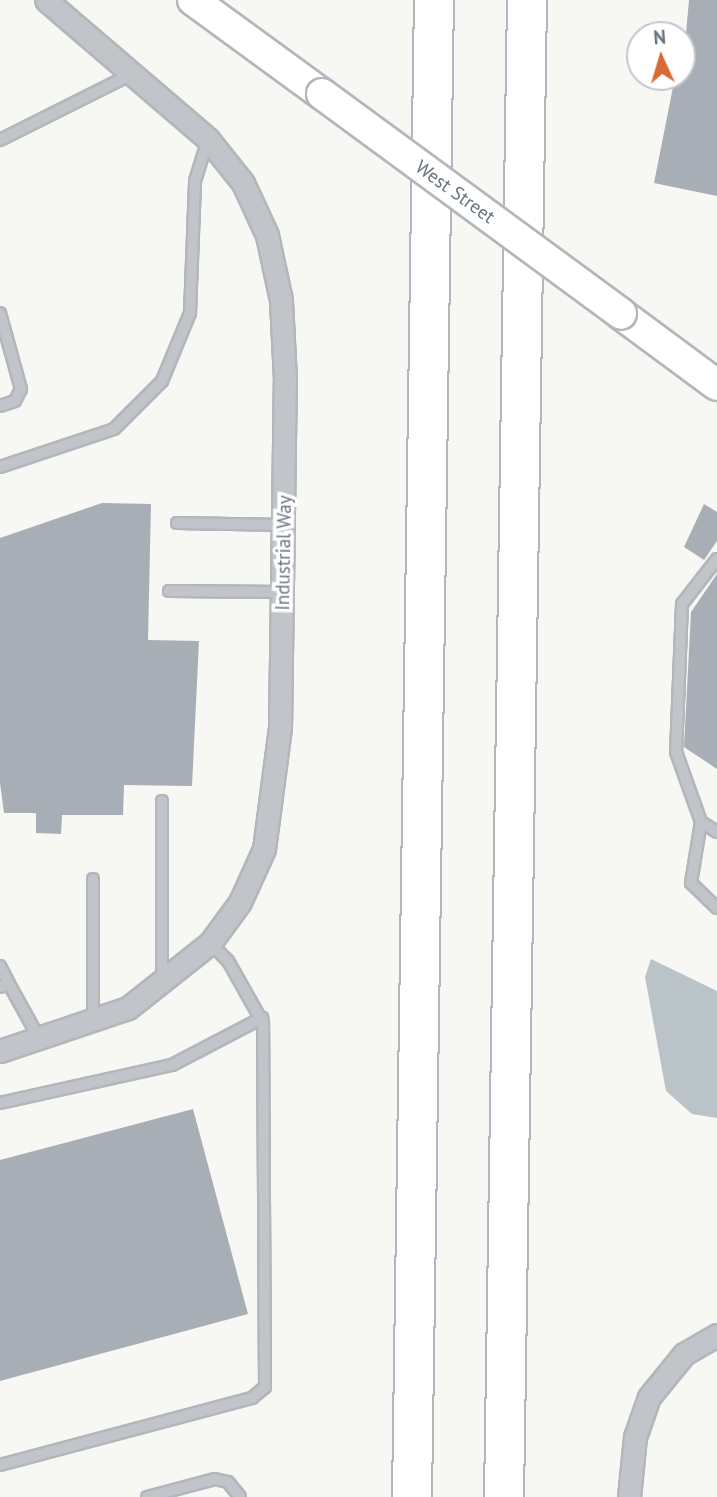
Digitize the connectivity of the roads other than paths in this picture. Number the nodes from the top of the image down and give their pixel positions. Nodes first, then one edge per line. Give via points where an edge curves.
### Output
1 (46, 0) edge
2 (193, 0) edge
3 (413, 0) edge
4 (434, 0) edge
5 (527, 0) edge
6 (136, 72) junction
7 (432, 118) junction
8 (208, 139) junction
9 (0, 140) edge
10 (0, 313) edge
11 (717, 385) edge
12 (0, 406) edge
13 (0, 467) edge
14 (177, 523) dead end
15 (285, 525) junction
16 (717, 559) edge
17 (169, 591) dead end
18 (284, 592) junction
19 (162, 801) dead end
20 (701, 822) junction
21 (717, 832) edge
22 (93, 879) dead end
23 (717, 908) edge
24 (210, 943) junction
25 (0, 965) edge
26 (4, 985) edge
27 (162, 988) junction
28 (262, 1018) junction
29 (93, 1024) junction
30 (40, 1040) junction
31 (0, 1051) edge
32 (0, 1103) edge
33 (717, 1335) edge
34 (0, 1465) edge
35 (147, 1497) edge
36 (240, 1497) edge
37 (412, 1497) edge
38 (504, 1497) edge
39 (629, 1497) edge

1 - 6 street, Industrial Way
2 - 11 main road, West Street, bridge
3 - 7 highway
4 - 7 highway
5 - 38 highway
6 - 8 street, Industrial Way
6 - 9 lane
7 - 37 highway
8 - 13 lane via 195,181 190,313 162,381 114,429
8 - 15 street, Industrial Way via 252,200 276,271 285,380
10 - 12 lane via 21,389 15,401
14 - 15 lane
15 - 18 street, Industrial Way
16 - 20 lane via 681,611 676,754
17 - 18 lane
18 - 24 street, Industrial Way via 269,830 249,885
19 - 27 lane
20 - 21 lane
20 - 23 lane via 691,883
22 - 29 lane
24 - 27 street, Industrial Way
24 - 28 lane
25 - 26 lane
26 - 30 lane
27 - 29 street, Industrial Way
28 - 32 lane via 172,1065
28 - 34 lane via 265,1387 251,1398
29 - 30 street, Industrial Way
30 - 31 street, Industrial Way
33 - 39 street via 684,1354 649,1397 635,1437
35 - 36 lane via 215,1479 228,1482

